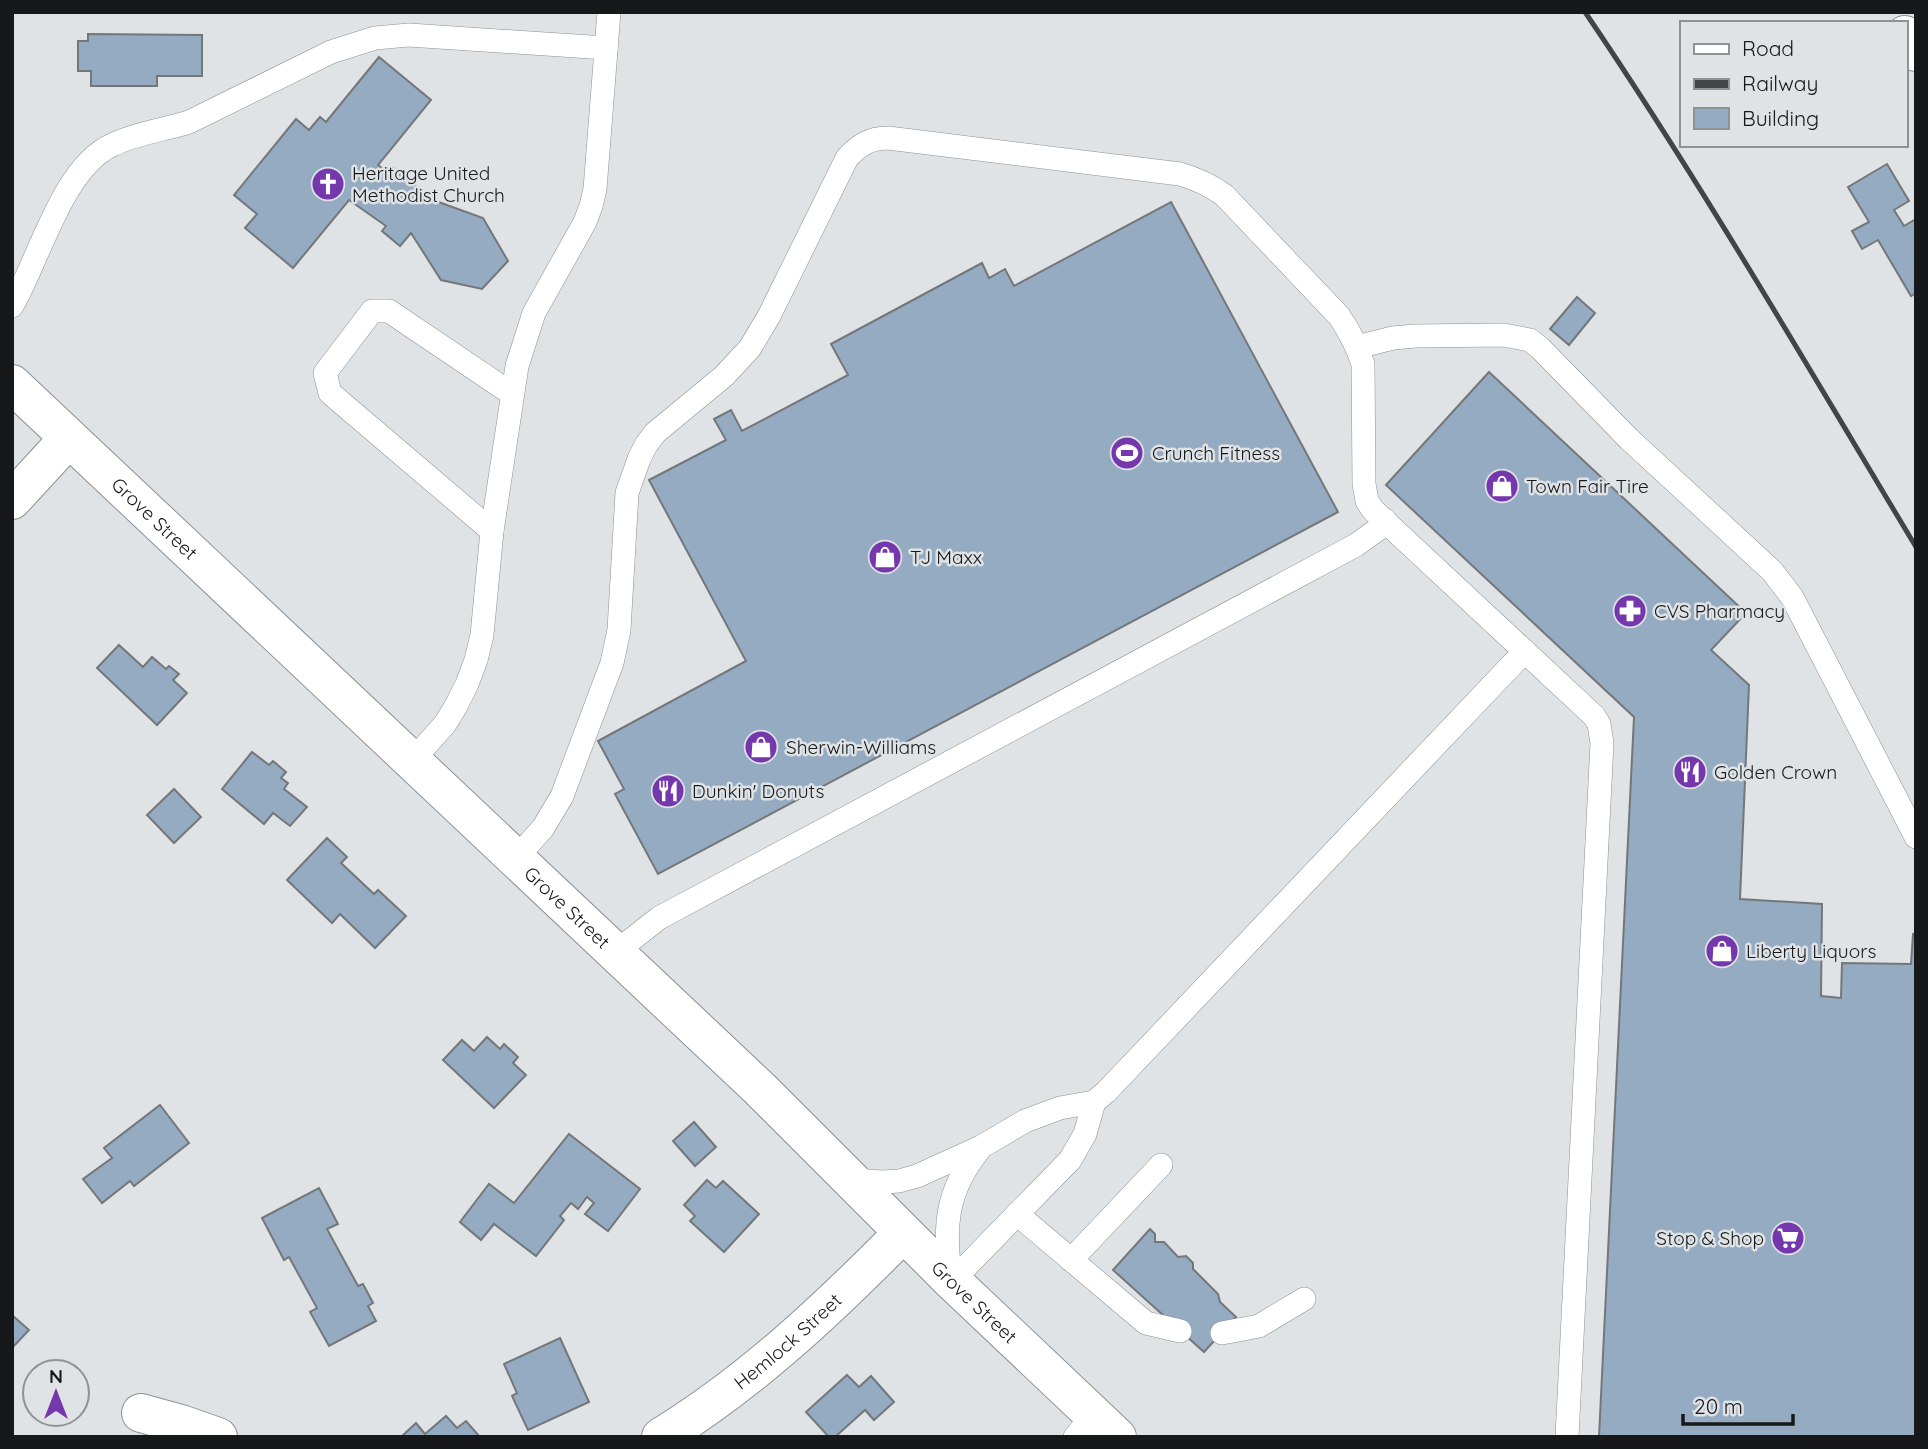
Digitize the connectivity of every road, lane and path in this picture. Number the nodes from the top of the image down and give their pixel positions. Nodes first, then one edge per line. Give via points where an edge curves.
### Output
1 (609, 12) edge
2 (606, 48) junction
3 (12, 306) edge
4 (1357, 347) junction
5 (512, 394) junction
6 (17, 399) edge
7 (69, 438) junction
8 (12, 500) edge
9 (1385, 520) junction
10 (492, 531) junction
11 (1525, 651) junction
12 (412, 760) junction
13 (1916, 837) edge
14 (516, 858) junction
15 (617, 954) junction
16 (1094, 1102) junction
17 (981, 1147) junction
18 (1161, 1165) dead end
19 (847, 1176) junction
20 (1017, 1214) junction
21 (903, 1233) junction
22 (1071, 1260) junction
23 (952, 1281) junction
24 (1304, 1299) dead end
25 (1180, 1331) dead end
26 (1222, 1333) dead end
27 (141, 1413) dead end
28 (1095, 1429) edge
29 (218, 1437) edge
30 (661, 1437) edge
31 (1567, 1437) edge

1 - 2 lane
2 - 3 lane via 409,35 374,38 331,52 190,122 111,145 93,158 65,195
2 - 5 lane via 591,206 534,313
4 - 9 lane via 1364,382 1365,494
4 - 13 lane via 1415,335 1504,335 1530,340 1540,348 1783,584
4 - 14 lane via 1339,316 1224,195 1198,179 888,138 855,148 750,348 646,444 627,493 619,630 612,663 562,796 543,828
5 - 10 lane
5 - 10 lane via 389,311 372,311 325,373 330,393
6 - 7 main road, Grove Street
7 - 8 main road
7 - 12 main road, Grove Street
9 - 11 lane
9 - 15 lane via 1356,545 659,918
10 - 12 lane via 476,660 445,724
11 - 16 lane
11 - 31 lane via 1594,716 1602,743
12 - 14 main road, Grove Street
14 - 15 main road, Grove Street
15 - 19 main road, Grove Street
16 - 17 lane via 1043,1113
16 - 20 lane via 1074,1153
17 - 19 lane via 899,1181
17 - 23 lane via 960,1177 947,1225
18 - 22 lane
19 - 21 main road, Grove Street
20 - 22 lane
20 - 23 lane
21 - 23 main road, Grove Street
21 - 30 main road, Hemlock Street via 815,1318 725,1395
22 - 25 lane via 1146,1324
23 - 28 main road, Grove Street
24 - 26 lane via 1259,1326
27 - 29 main road

